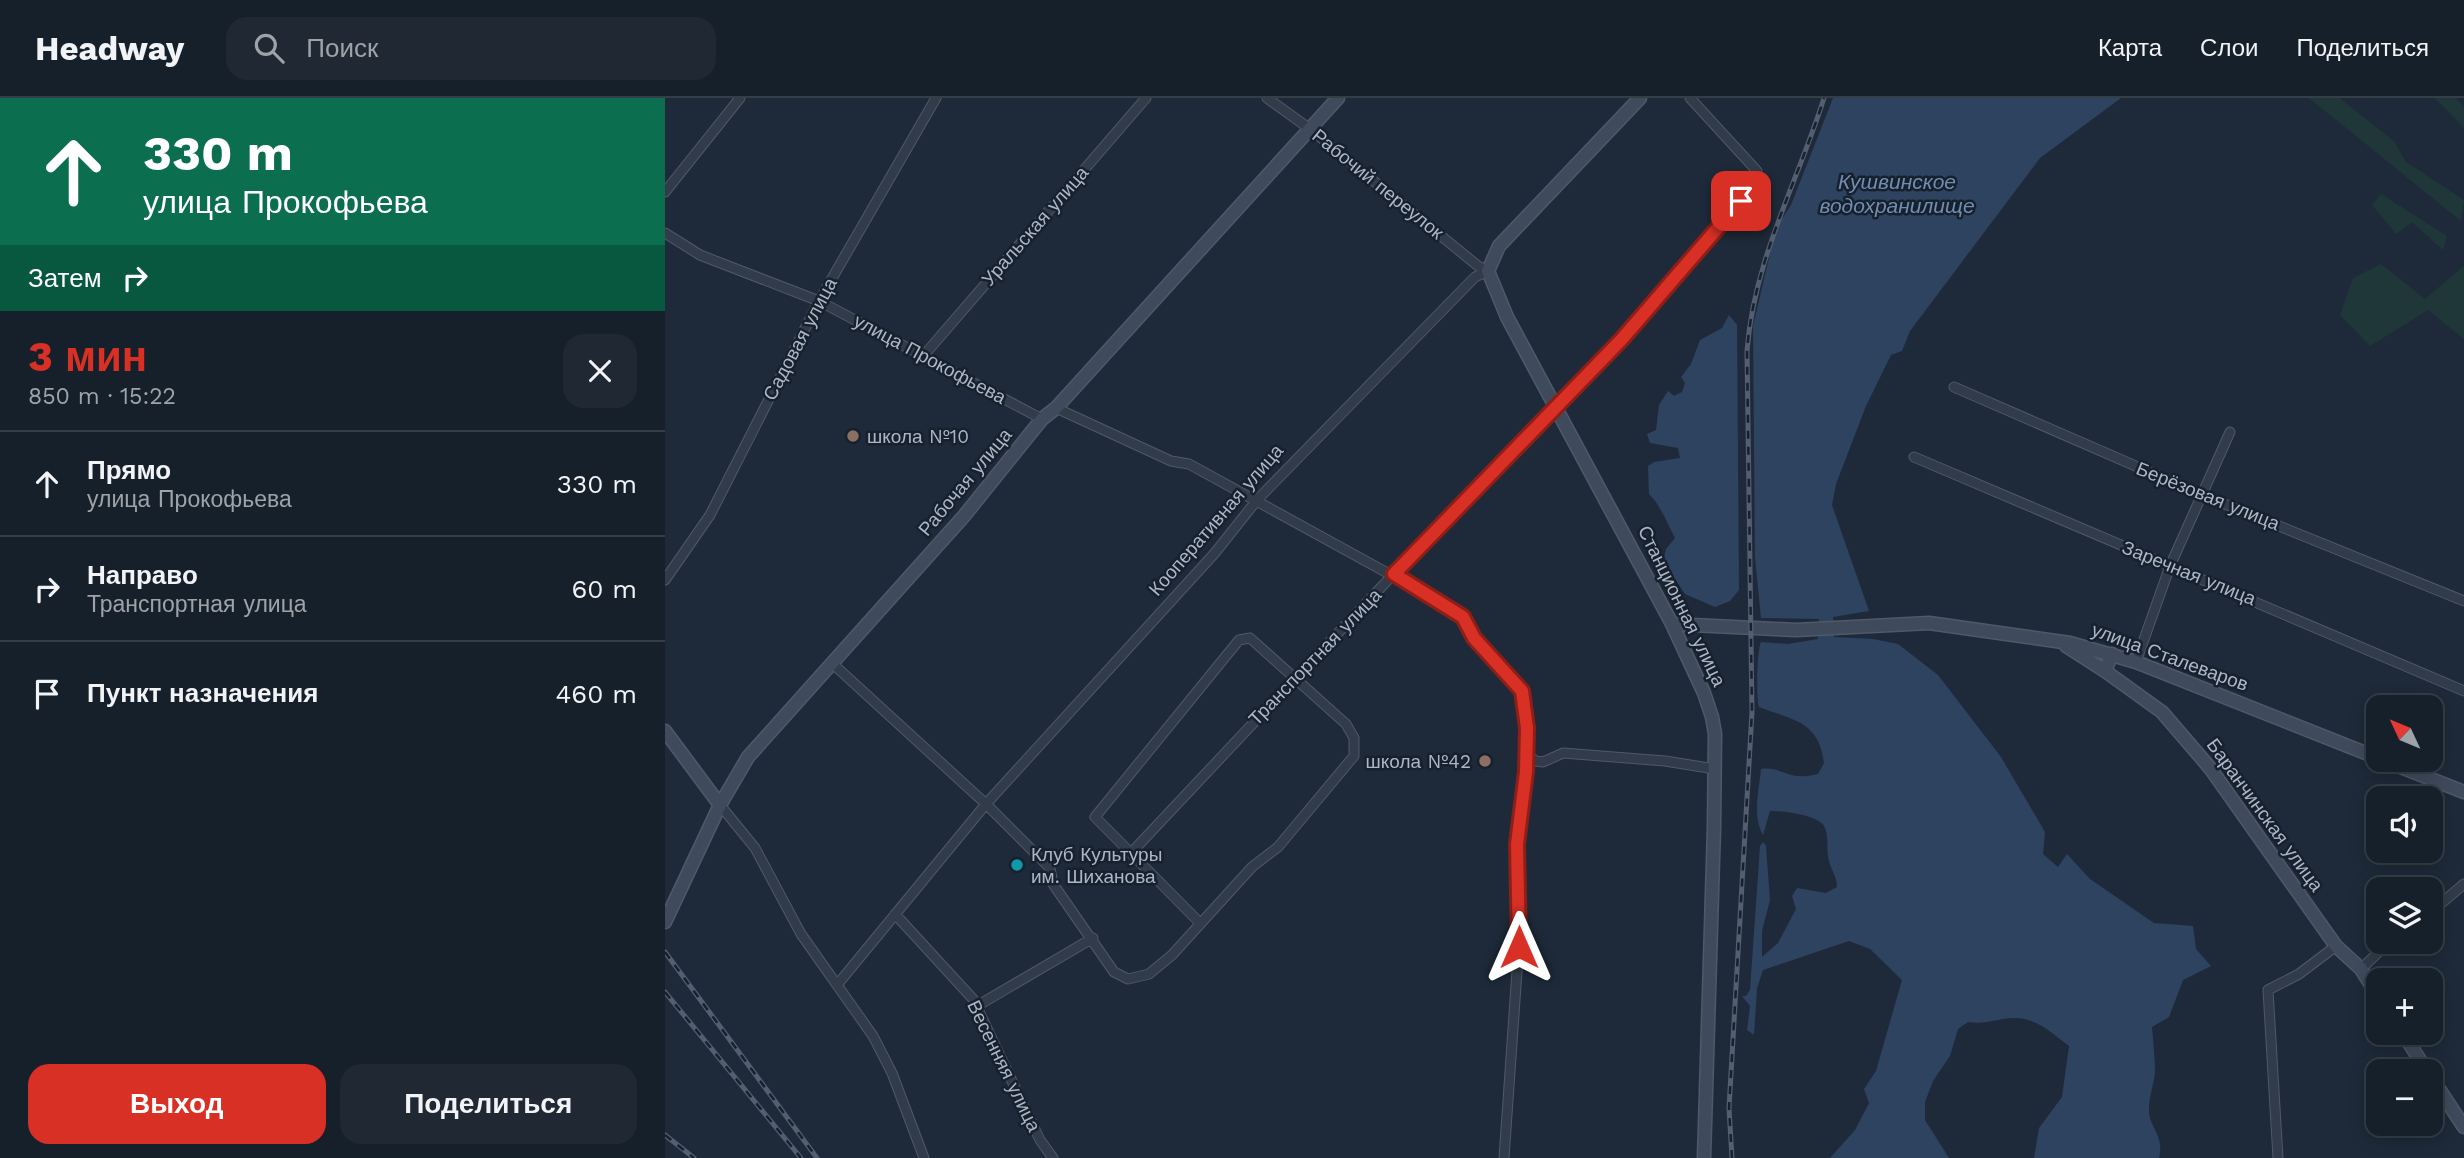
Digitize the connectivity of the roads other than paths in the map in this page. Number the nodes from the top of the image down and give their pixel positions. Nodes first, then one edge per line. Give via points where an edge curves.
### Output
1 (740, 98) edge
2 (936, 98) edge
3 (1146, 98) edge
4 (1267, 98) edge
5 (1338, 98) edge
6 (1640, 98) edge
7 (1690, 98) edge
8 (1310, 129) junction
9 (665, 192) edge
10 (665, 233) edge
11 (1488, 271) junction
12 (819, 300) junction
13 (925, 354) junction
14 (1954, 387) dead end
15 (1556, 407) junction
16 (1056, 408) junction
17 (1042, 419) junction
18 (2230, 432) dead end
19 (1914, 457) dead end
20 (2200, 494) junction
21 (1257, 500) junction
22 (2170, 566) junction
23 (1394, 574) junction
24 (665, 580) edge
25 (2464, 601) edge
26 (1672, 624) junction
27 (2057, 640) junction
28 (2112, 654) junction
29 (2136, 662) junction
30 (833, 664) junction
31 (2105, 671) junction
32 (1295, 679) junction
33 (2464, 691) edge
34 (665, 731) edge
35 (1526, 752) junction
36 (2366, 753) edge
37 (1543, 762) junction
38 (1715, 769) junction
39 (2414, 772) edge
40 (1525, 783) junction
41 (2464, 792) edge
42 (986, 804) junction
43 (720, 805) junction
44 (1131, 853) junction
45 (2464, 884) edge
46 (2443, 902) edge
47 (895, 914) junction
48 (667, 919) edge
49 (1200, 923) junction
50 (1093, 938) junction
51 (2336, 946) junction
52 (2377, 954) edge
53 (2361, 969) junction
54 (2366, 977) edge
55 (837, 985) junction
56 (977, 1006) junction
57 (2443, 1095) edge
58 (2464, 1127) edge
59 (924, 1158) edge
60 (1053, 1158) edge
61 (1504, 1158) edge
62 (1704, 1158) edge
63 (2278, 1158) edge

1 - 9 street
2 - 12 street, Садовая улица
3 - 13 street, Уральская улица
4 - 8 street, Рабочий переулок
5 - 8 street, Рабочая улица
6 - 11 street, Кооперативная улица via 1499,246
7 - 15 street, Транспортная улица via 1757,171 1755,184 1702,249
8 - 11 street, Рабочий переулок
8 - 16 street, Рабочая улица
10 - 12 street, улица Прокофьева via 700,255
11 - 15 street, Станционная улица via 1507,317
11 - 21 street, Кооперативная улица via 1475,277
12 - 13 street, улица Прокофьева
12 - 24 street, Садовая улица via 710,514
13 - 17 street, улица Прокофьева
14 - 20 street, Берёзовая улица
15 - 23 street, Транспортная улица
15 - 26 street, Станционная улица
16 - 17 street, Рабочая улица
16 - 21 street via 1171,461 1189,464
17 - 30 street, Рабочая улица via 964,516
18 - 20 street
19 - 22 street, Заречная улица
20 - 22 street
20 - 25 street, Берёзовая улица
21 - 23 street
21 - 42 street, Кооперативная улица via 1214,554
22 - 29 street
22 - 33 street, Заречная улица
23 - 32 street, Транспортная улица
23 - 35 street via 1453,609 1522,691
26 - 27 street, улица Сталеваров via 1796,630 1947,624
26 - 38 street, Станционная улица via 1709,706
27 - 28 street, улица Сталеваров
27 - 31 street, Баранчинская улица
28 - 29 street, улица Сталеваров
28 - 31 street
29 - 36 street, улица Сталеваров
30 - 42 street
30 - 43 street, Рабочая улица via 748,757
31 - 51 street, Баранчинская улица via 2162,712 2210,768
32 - 44 street, Транспортная улица
32 - 44 street via 1246,637 1239,640 1095,817
32 - 49 street via 1346,724 1354,738 1355,756 1278,846
34 - 43 street
35 - 37 street
35 - 40 street
37 - 38 street via 1563,753
37 - 40 street
38 - 62 street, Станционная улица
39 - 41 street, улица Сталеваров
40 - 61 street via 1517,844 1518,984
42 - 47 street, Кооперативная улица
42 - 50 street via 1050,868 1053,884
43 - 48 street, Рабочая улица
43 - 55 street via 755,848 801,934
44 - 49 street
45 - 46 street
47 - 55 street, Кооперативная улица
47 - 56 street, Весенняя улица
49 - 50 street via 1167,960 1138,978 1119,977
50 - 56 street
51 - 53 street, Баранчинская улица
51 - 63 street via 2268,990
52 - 53 street
53 - 54 street, Баранчинская улица
55 - 59 street via 883,1054
56 - 60 street, Весенняя улица via 1040,1140
57 - 58 street

